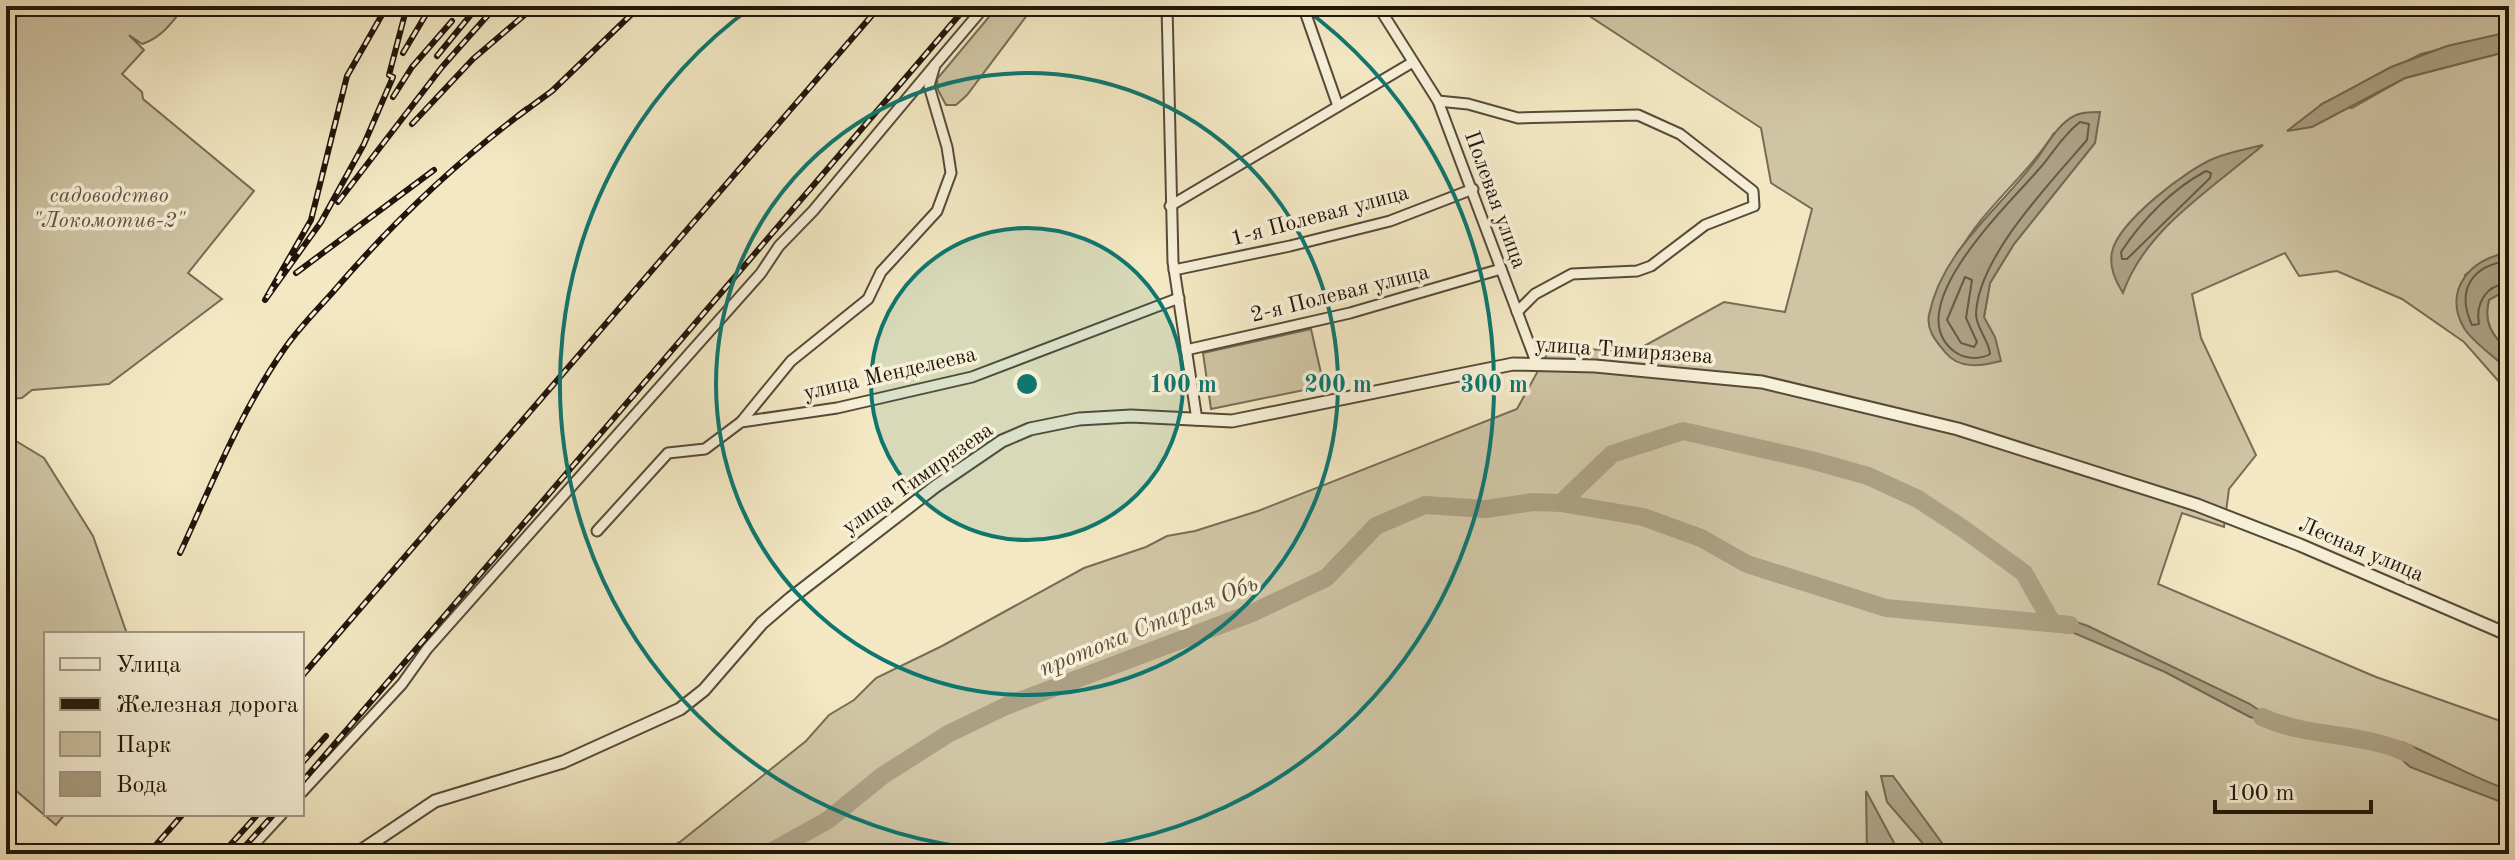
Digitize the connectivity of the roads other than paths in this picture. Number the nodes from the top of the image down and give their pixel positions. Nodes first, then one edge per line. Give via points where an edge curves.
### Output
1 (985, 6) edge
2 (1167, 6) edge
3 (1303, 6) edge
4 (1378, 6) edge
5 (1413, 62) junction
6 (935, 65) junction
7 (1438, 101) junction
8 (1338, 106) junction
9 (1473, 189) junction
10 (1170, 206) junction
11 (1501, 269) junction
12 (1174, 270) junction
13 (1179, 298) junction
14 (1517, 312) junction
15 (1186, 350) junction
16 (1536, 362) junction
17 (1197, 420) junction
18 (741, 422) junction
19 (2197, 505) joint
20 (597, 531) dead end
21 (2509, 635) edge
22 (304, 790) edge
23 (280, 816) edge
24 (245, 854) edge
25 (356, 854) edge

1 - 6 street
2 - 10 street
3 - 8 street
4 - 5 street, Полевая улица
5 - 7 street, Полевая улица
5 - 8 street
6 - 18 street, улица Менделеева via 929,86 951,173 937,211 881,272 868,299 791,361
6 - 22 street via 761,273
7 - 9 street, Полевая улица
7 - 14 street, Полевая улица via 1518,118 1638,115 1680,134 1753,191 1754,206 1705,225 1651,266 1572,274 1535,294
8 - 10 street
9 - 11 street, Полевая улица
9 - 12 street, 1-я Полевая улица via 1390,221
10 - 12 street
11 - 14 street, Полевая улица
11 - 15 street, 2-я Полевая улица via 1350,313
12 - 13 street
13 - 15 street
13 - 18 street, улица Менделеева via 972,377 837,408
14 - 16 street, Полевая улица
15 - 17 street
16 - 17 street, улица Тимирязева via 1232,421
16 - 19 street, улица Тимирязева via 1811,391 1958,429
17 - 25 street, улица Тимирязева via 1079,419 1002,441 791,598 680,709 563,762 435,801
18 - 20 street, улица Менделеева via 705,449 668,453
19 - 21 street, Лесная улица
23 - 24 street

